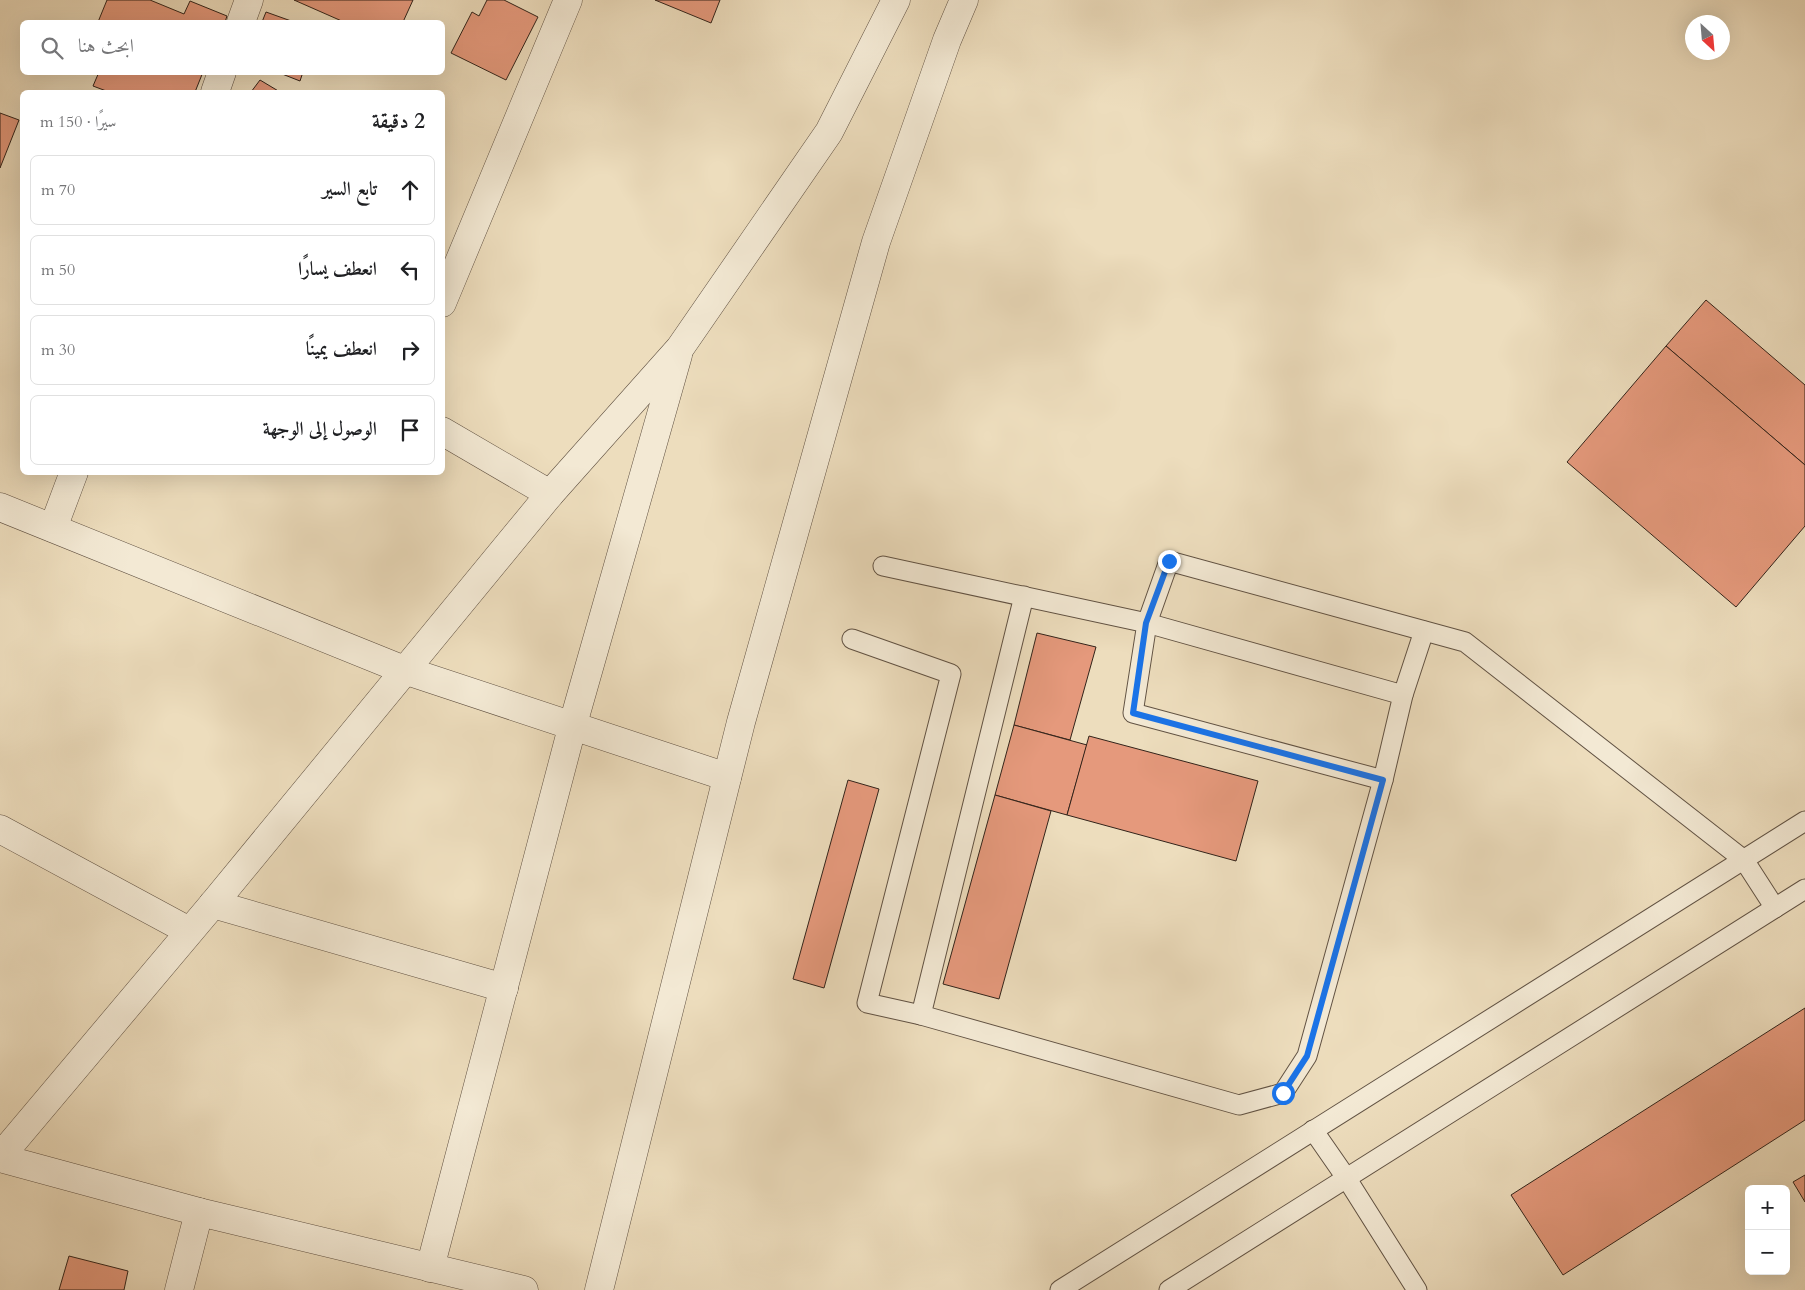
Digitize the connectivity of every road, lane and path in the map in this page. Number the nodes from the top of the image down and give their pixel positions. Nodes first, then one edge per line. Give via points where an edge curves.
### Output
1 (249, 0) edge
2 (568, 0) edge
3 (896, 0) edge
4 (964, 0) edge
5 (242, 20) edge
6 (221, 75) edge
7 (216, 90) edge
8 (445, 296) edge
9 (680, 348) junction
10 (445, 433) edge
11 (73, 475) edge
12 (550, 494) junction
13 (0, 507) edge
14 (54, 528) junction
15 (883, 566) dead end
16 (1024, 596) junction
17 (1146, 623) junction
18 (1424, 631) junction
19 (852, 639) dead end
20 (404, 670) junction
21 (1403, 695) junction
22 (573, 724) junction
23 (727, 777) junction
24 (1383, 780) junction
25 (1805, 821) edge
26 (0, 829) edge
27 (1744, 860) junction
28 (1805, 889) edge
29 (213, 904) junction
30 (1775, 908) junction
31 (189, 931) junction
32 (504, 988) junction
33 (921, 1015) junction
34 (1313, 1130) junction
35 (0, 1158) edge
36 (1347, 1179) junction
37 (199, 1212) junction
38 (430, 1268) junction
39 (179, 1290) edge
40 (524, 1290) edge
41 (599, 1290) edge
42 (1060, 1290) edge
43 (1169, 1290) edge
44 (1417, 1290) edge

1 - 5 street
2 - 8 street
3 - 9 street via 829,132
4 - 23 street via 876,242
6 - 7 street
9 - 12 street
9 - 22 street
10 - 12 street
11 - 14 street
12 - 20 street
13 - 14 street
14 - 20 street
15 - 16 lane
16 - 17 lane
16 - 33 lane
17 - 18 lane via 1169,561
17 - 21 lane
17 - 24 lane via 1133,713
18 - 21 lane
18 - 27 lane via 1465,642
19 - 33 lane via 951,674 867,1003
20 - 22 street
20 - 29 street
21 - 24 lane
22 - 23 street
22 - 32 street
23 - 41 street
24 - 33 lane via 1307,1056 1283,1093 1239,1105
25 - 27 lane
26 - 31 street
27 - 30 lane
27 - 34 lane
28 - 30 lane
29 - 31 street
29 - 32 street
30 - 36 lane
31 - 35 street
32 - 38 street
34 - 36 lane
34 - 42 lane
35 - 37 street
36 - 43 lane
36 - 44 lane
37 - 38 street
37 - 39 street
38 - 40 street

